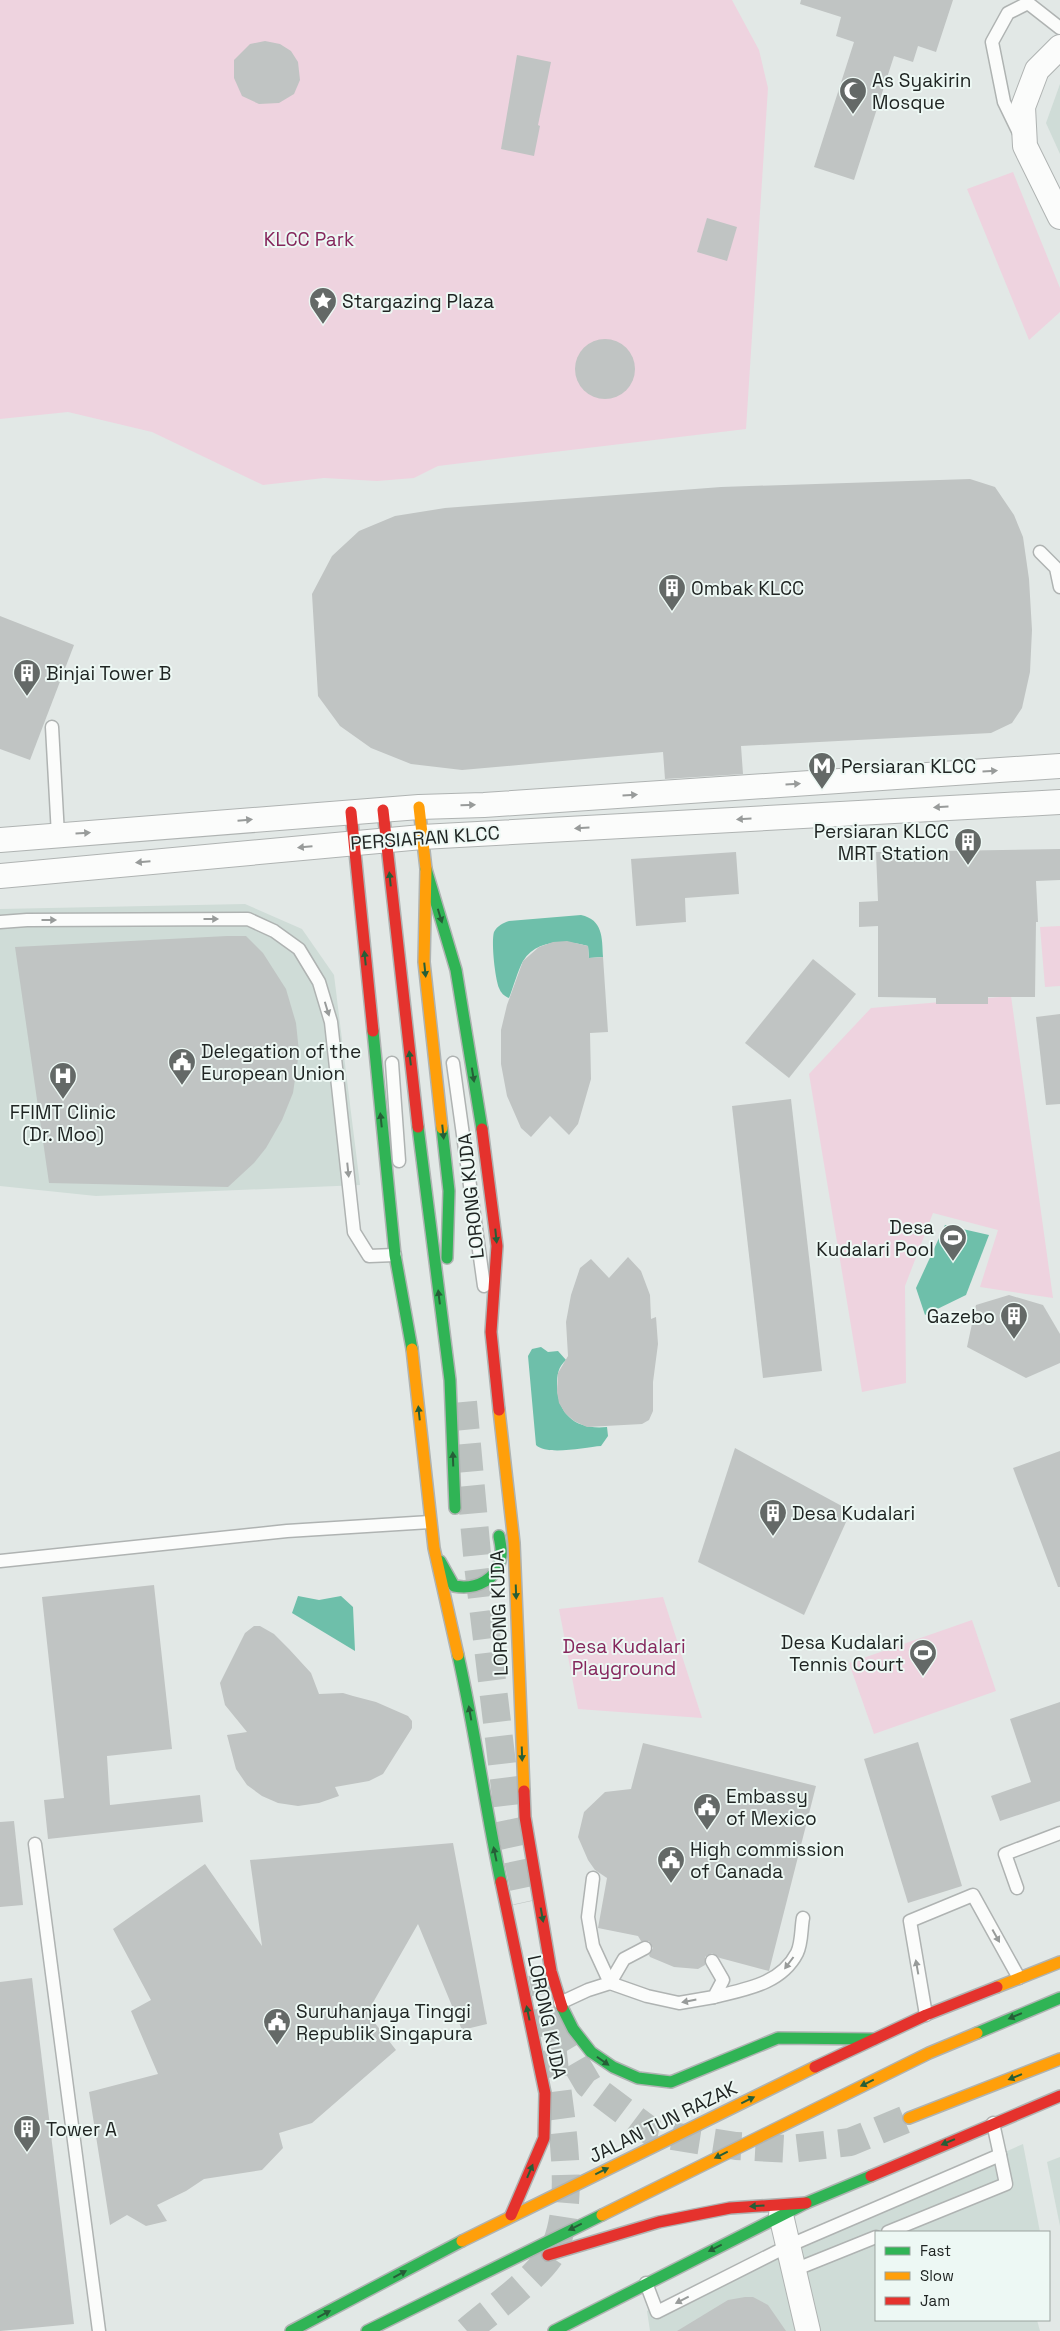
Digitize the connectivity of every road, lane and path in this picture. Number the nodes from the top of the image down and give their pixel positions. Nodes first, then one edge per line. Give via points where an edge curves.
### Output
1 (1060, 28) edge
2 (1060, 47) edge
3 (1025, 146) junction
4 (1060, 218) edge
5 (1040, 552) dead end
6 (1060, 587) edge
7 (52, 727) dead end
8 (1060, 766) edge
9 (1060, 802) edge
10 (420, 806) junction
11 (383, 810) junction
12 (351, 812) junction
13 (58, 835) junction
14 (422, 837) junction
15 (0, 840) edge
16 (386, 840) junction
17 (354, 843) junction
18 (426, 869) junction
19 (0, 876) edge
20 (0, 922) edge
21 (453, 1063) dead end
22 (392, 1064) dead end
23 (395, 1255) junction
24 (491, 1332) junction
25 (411, 1341) junction
26 (460, 1375) dead end
27 (508, 1491) junction
28 (455, 1508) dead end
29 (430, 1522) junction
30 (434, 1548) junction
31 (0, 1561) edge
32 (1060, 1833) edge
33 (35, 1844) dead end
34 (593, 1878) dead end
35 (1018, 1888) dead end
36 (803, 1918) dead end
37 (645, 1948) dead end
38 (712, 1961) dead end
39 (1060, 1962) edge
40 (1019, 1978) junction
41 (610, 1983) junction
42 (714, 1997) junction
43 (1060, 1998) edge
44 (560, 2003) junction
45 (926, 2015) junction
46 (874, 2039) junction
47 (1060, 2059) edge
48 (1059, 2100) edge
49 (909, 2118) tunnel mouth
50 (993, 2123) junction
51 (1000, 2155) junction
52 (806, 2203) junction
53 (782, 2214) junction
54 (511, 2216) junction
55 (890, 2231) edge
56 (875, 2237) edge
57 (788, 2246) junction
58 (794, 2270) junction
59 (473, 2277) junction
60 (646, 2283) junction
61 (99, 2331) edge
62 (290, 2331) edge
63 (366, 2331) edge
64 (554, 2331) edge
65 (808, 2331) edge

1 - 3 lane via 1028,3 1008,13 992,42 1004,102
2 - 3 street via 1037,70 1022,107
3 - 4 street
5 - 6 lane via 1056,568
7 - 13 lane
10 -> 8 street, PERSIARAN KLCC
9 -> 14 street, PERSIARAN KLCC
10 - 11 street, PERSIARAN KLCC
10 - 14 street, LORONG KUDA
11 - 12 street, PERSIARAN KLCC
11 - 16 street
13 -> 12 street, PERSIARAN KLCC
12 - 17 street, LORONG KUDA
13 - 15 street, PERSIARAN KLCC
14 - 16 street, PERSIARAN KLCC
14 - 18 street, LORONG KUDA
16 - 17 street, PERSIARAN KLCC
28 -> 16 street via 450,1380 424,1184
17 -> 19 street, PERSIARAN KLCC
23 -> 17 street, LORONG KUDA
18 -> 24 street, LORONG KUDA via 456,970 489,1172 497,1246
18 -> 26 street, LORONG KUDA via 424,962 449,1191 447,1269
20 -> 23 lane via 248,919 274,931 298,949 319,982 331,1022 354,1232 369,1256
21 - 24 lane
22 - 25 lane
23 - 25 street, LORONG KUDA
24 - 27 street, LORONG KUDA
29 -> 25 street, LORONG KUDA
27 - 30 street via 498,1520 502,1554 498,1568 488,1580 475,1588 454,1586
27 -> 44 street, LORONG KUDA via 514,1543 525,1817 551,1971
29 - 30 street, LORONG KUDA
29 - 31 lane via 286,1531
54 -> 30 street, LORONG KUDA via 544,2138 545,2093 489,1825 470,1709
32 - 35 lane via 1005,1854
33 - 61 lane
34 - 41 lane via 588,1917 593,1946
36 -> 42 lane via 798,1952 781,1974 757,1986
37 - 41 lane via 624,1959
38 - 42 lane via 723,1980
39 - 40 street, JALAN TUN RAZAK
40 - 45 street, JALAN TUN RAZAK
45 -> 40 lane via 910,1920 973,1895
42 -> 41 lane via 679,2003
41 - 44 lane
43 -> 59 street via 929,2052
44 -> 46 street, LORONG KUDA via 573,2029 591,2052 638,2078 671,2082 778,2038
45 - 46 street, JALAN TUN RAZAK
54 -> 46 street, JALAN TUN RAZAK
47 -> 49 street
48 - 50 street
50 - 51 lane
50 -> 52 street
51 - 55 lane via 1006,2184
51 - 57 lane
52 - 53 street
52 -> 59 street via 730,2208 659,2222
53 - 57 street
53 -> 60 street
62 -> 54 street, JALAN TUN RAZAK
56 - 58 lane
57 - 58 street
57 -> 60 lane via 657,2312
58 - 65 street
59 - 63 street
60 - 64 street

